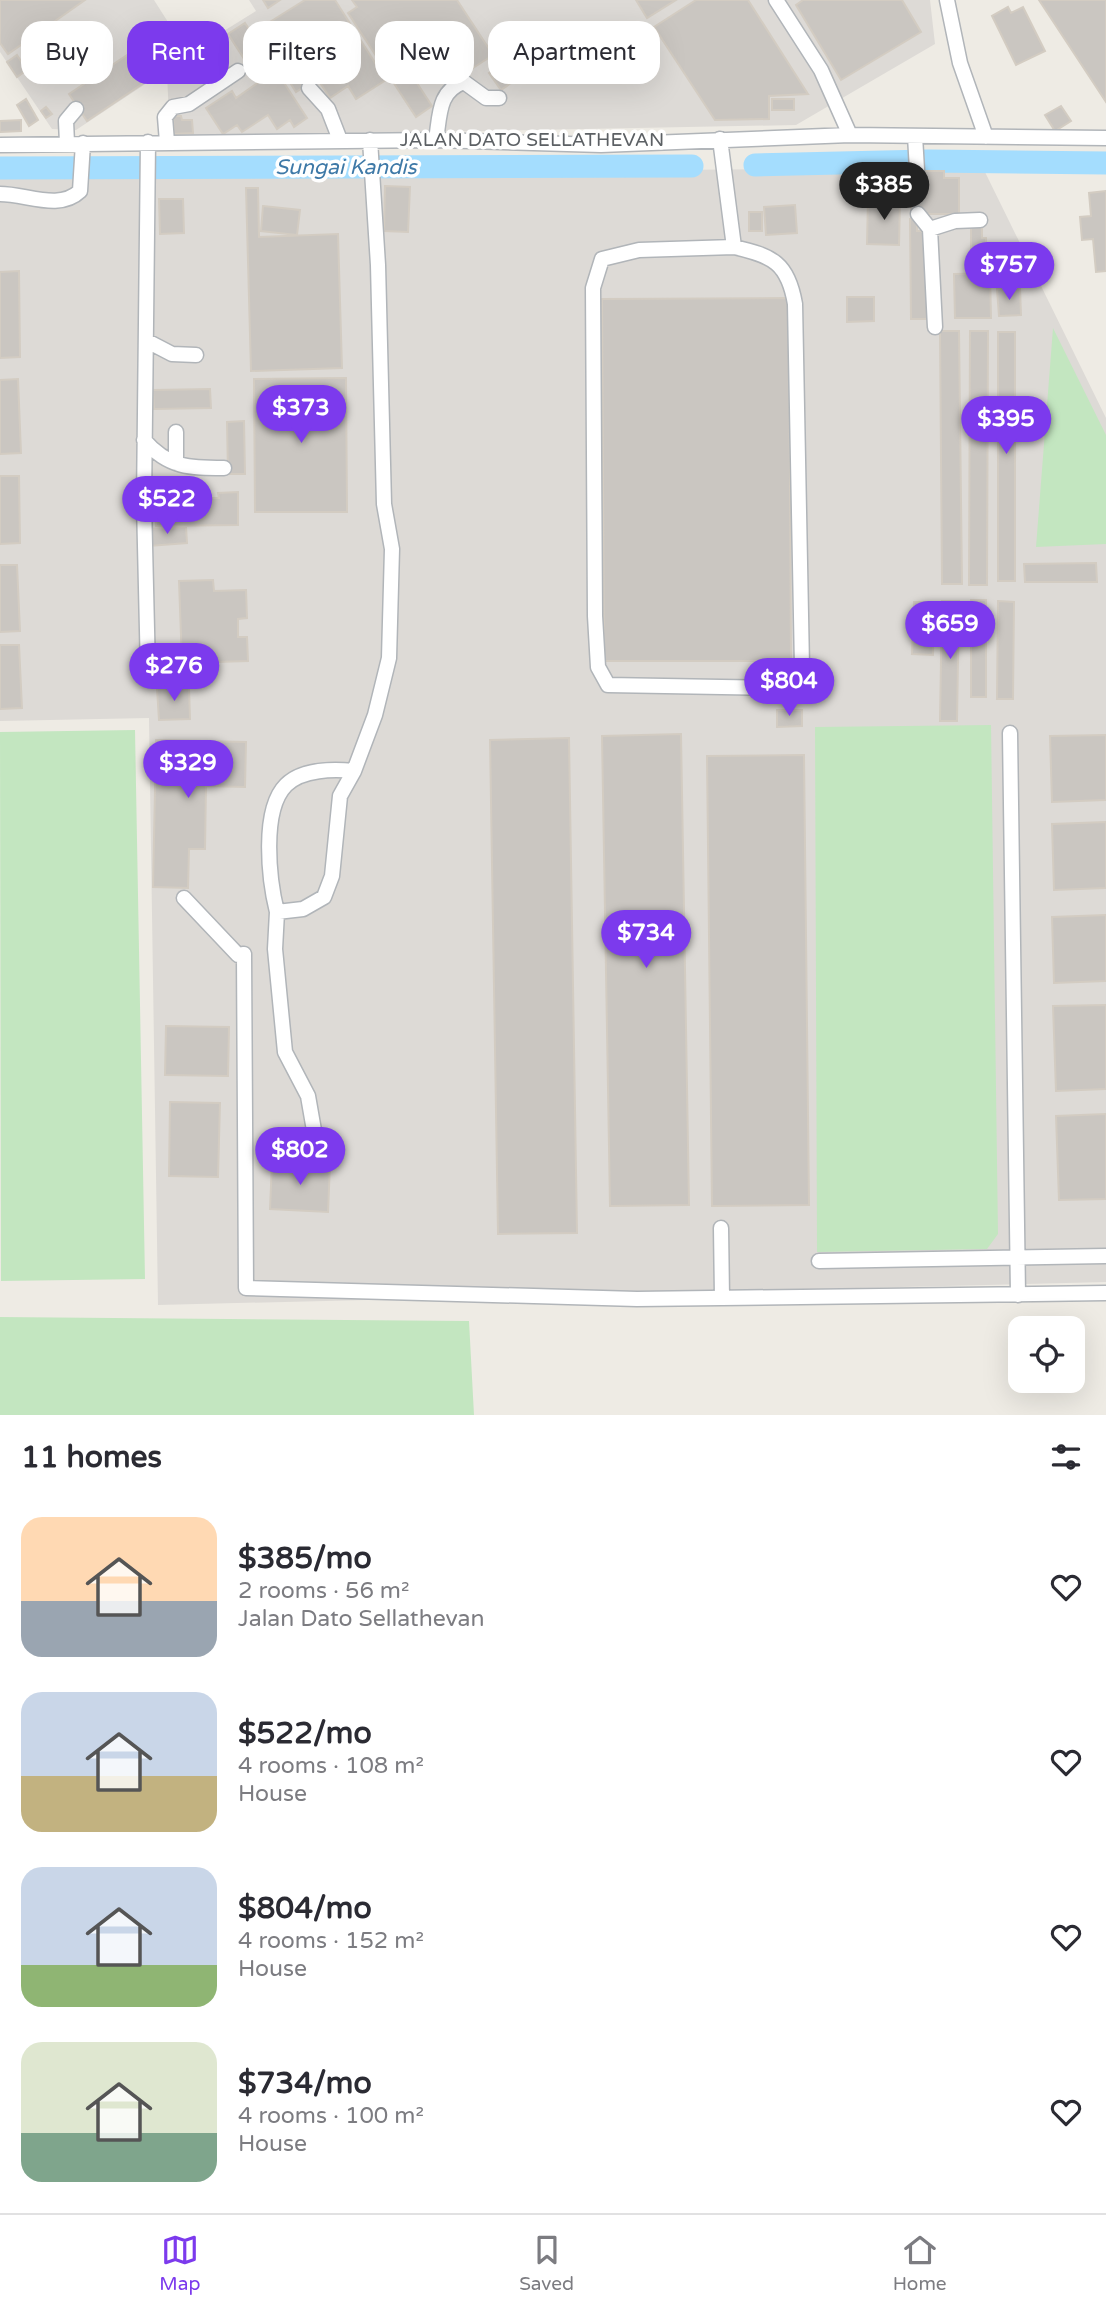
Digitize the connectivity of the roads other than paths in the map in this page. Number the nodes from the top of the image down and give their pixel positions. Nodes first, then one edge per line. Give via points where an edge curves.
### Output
1 (775, 0) edge
2 (947, 0) edge
3 (238, 71) dead end
4 (309, 88) dead end
5 (499, 98) dead end
6 (76, 109) dead end
7 (850, 135) junction
8 (915, 136) junction
9 (986, 137) junction
10 (1106, 138) edge
11 (720, 139) junction
12 (340, 140) junction
13 (436, 140) junction
14 (167, 142) junction
15 (67, 143) junction
16 (0, 145) edge
17 (370, 146) junction
18 (148, 149) junction
19 (84, 150) junction
20 (917, 164) tunnel mouth
21 (0, 194) edge
22 (918, 214) tunnel mouth
23 (980, 220) dead end
24 (930, 229) junction
25 (734, 247) junction
26 (935, 327) dead end
27 (147, 341) junction
28 (197, 355) dead end
29 (176, 432) dead end
30 (145, 440) junction
31 (176, 463) junction
32 (224, 468) dead end
33 (148, 672) dead end
34 (1010, 733) dead end
35 (354, 771) junction
36 (184, 898) dead end
37 (277, 912) junction
38 (315, 1136) dead end
39 (721, 1228) dead end
40 (1106, 1256) edge
41 (1017, 1257) junction
42 (819, 1261) dead end
43 (1106, 1293) edge
44 (1018, 1295) junction
45 (722, 1297) junction

1 - 7 street via 821,70
2 - 9 street via 960,62
3 - 14 street via 198,99 173,107 166,117
4 - 12 street via 328,109
5 - 13 street via 486,98 464,82 448,89
6 - 15 street via 66,121
7 - 8 street, JALAN DATO SELLATHEVAN
7 - 11 street, JALAN DATO SELLATHEVAN
8 - 9 street, JALAN DATO SELLATHEVAN
8 - 20 street
9 - 10 street, JALAN DATO SELLATHEVAN
11 - 13 street, JALAN DATO SELLATHEVAN via 601,145
11 - 25 street
12 - 14 street, JALAN DATO SELLATHEVAN
12 - 17 street, JALAN DATO SELLATHEVAN
13 - 17 street, JALAN DATO SELLATHEVAN
14 - 18 street, JALAN DATO SELLATHEVAN
15 - 16 street, JALAN DATO SELLATHEVAN
15 - 19 street, JALAN DATO SELLATHEVAN
17 - 35 street via 392,600 389,658
18 - 19 street, JALAN DATO SELLATHEVAN
18 - 27 street
19 - 21 street via 80,191 71,200 53,202
22 - 24 street
23 - 24 street
24 - 26 street
25 - 25 street via 758,252 779,264 792,287 795,304 803,667 788,685 778,688 608,685 598,667 595,616 593,288 597,269 602,259 639,250
27 - 28 street via 172,354
27 - 30 street
29 - 31 street
30 - 31 street via 159,457
30 - 33 street
31 - 32 street
34 - 41 street
35 - 37 street via 340,796 332,876 324,897 303,909
35 - 37 street via 332,768 285,785 271,813
36 - 45 street via 239,955 244,954 246,1288 528,1297
37 - 38 street via 275,949 285,1052 308,1096
39 - 45 street
40 - 41 street
41 - 42 street
41 - 44 street
43 - 44 street
44 - 45 street

